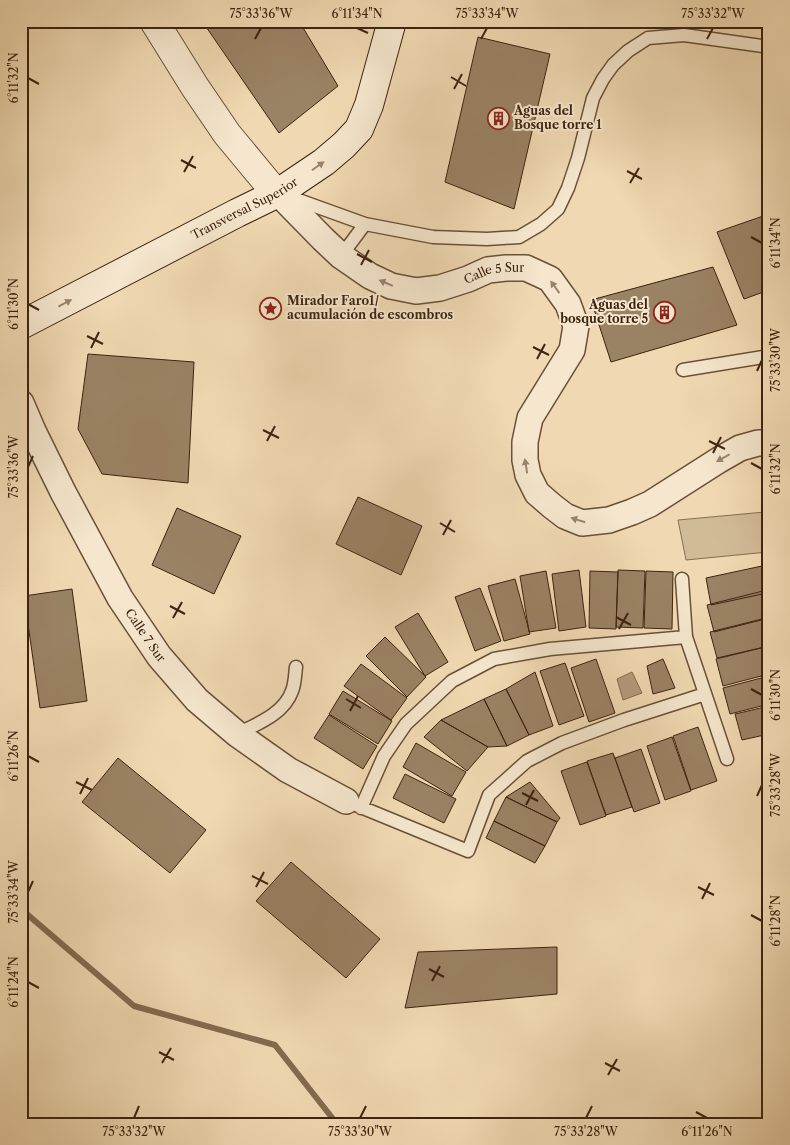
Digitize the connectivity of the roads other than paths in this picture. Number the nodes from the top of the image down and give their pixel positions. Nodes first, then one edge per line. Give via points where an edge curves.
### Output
1 (154, 21) edge
2 (392, 21) edge
3 (769, 47) edge
4 (278, 193) junction
5 (365, 224) junction
6 (341, 256) junction
7 (21, 325) edge
8 (769, 356) edge
9 (683, 370) dead end
10 (21, 403) edge
11 (769, 443) edge
12 (682, 579) dead end
13 (686, 637) junction
14 (296, 667) dead end
15 (705, 694) junction
16 (237, 734) junction
17 (726, 759) dead end
18 (353, 805) junction

1 - 4 main road, Calle 5 Sur via 227,134
4 -> 2 main road, Transversal Superior via 324,162 358,129 369,105
3 - 5 lane via 684,35 648,38 628,51 613,65 593,98 578,158 558,208 542,224 520,237 432,237
4 - 5 lane
4 - 6 street, Calle 5 Sur
7 -> 4 main road, Transversal Superior
5 - 6 lane
11 -> 6 street, Calle 5 Sur via 740,448 632,512 609,520 582,523 565,516 537,493 525,460 530,418 572,350 576,326 568,304 550,279 526,268 506,268 488,270 440,288 416,291 391,286
8 - 9 lane
10 - 16 street, Calle 7 Sur via 32,431 120,598 159,656 197,700
12 - 13 lane
13 - 15 lane
13 - 18 lane via 550,649 494,659 468,672 452,681 406,724
14 - 16 lane via 293,691 284,706
15 - 17 lane
15 - 18 lane via 562,743 527,761 489,795 468,851
16 - 18 street, Calle 7 Sur via 288,770

